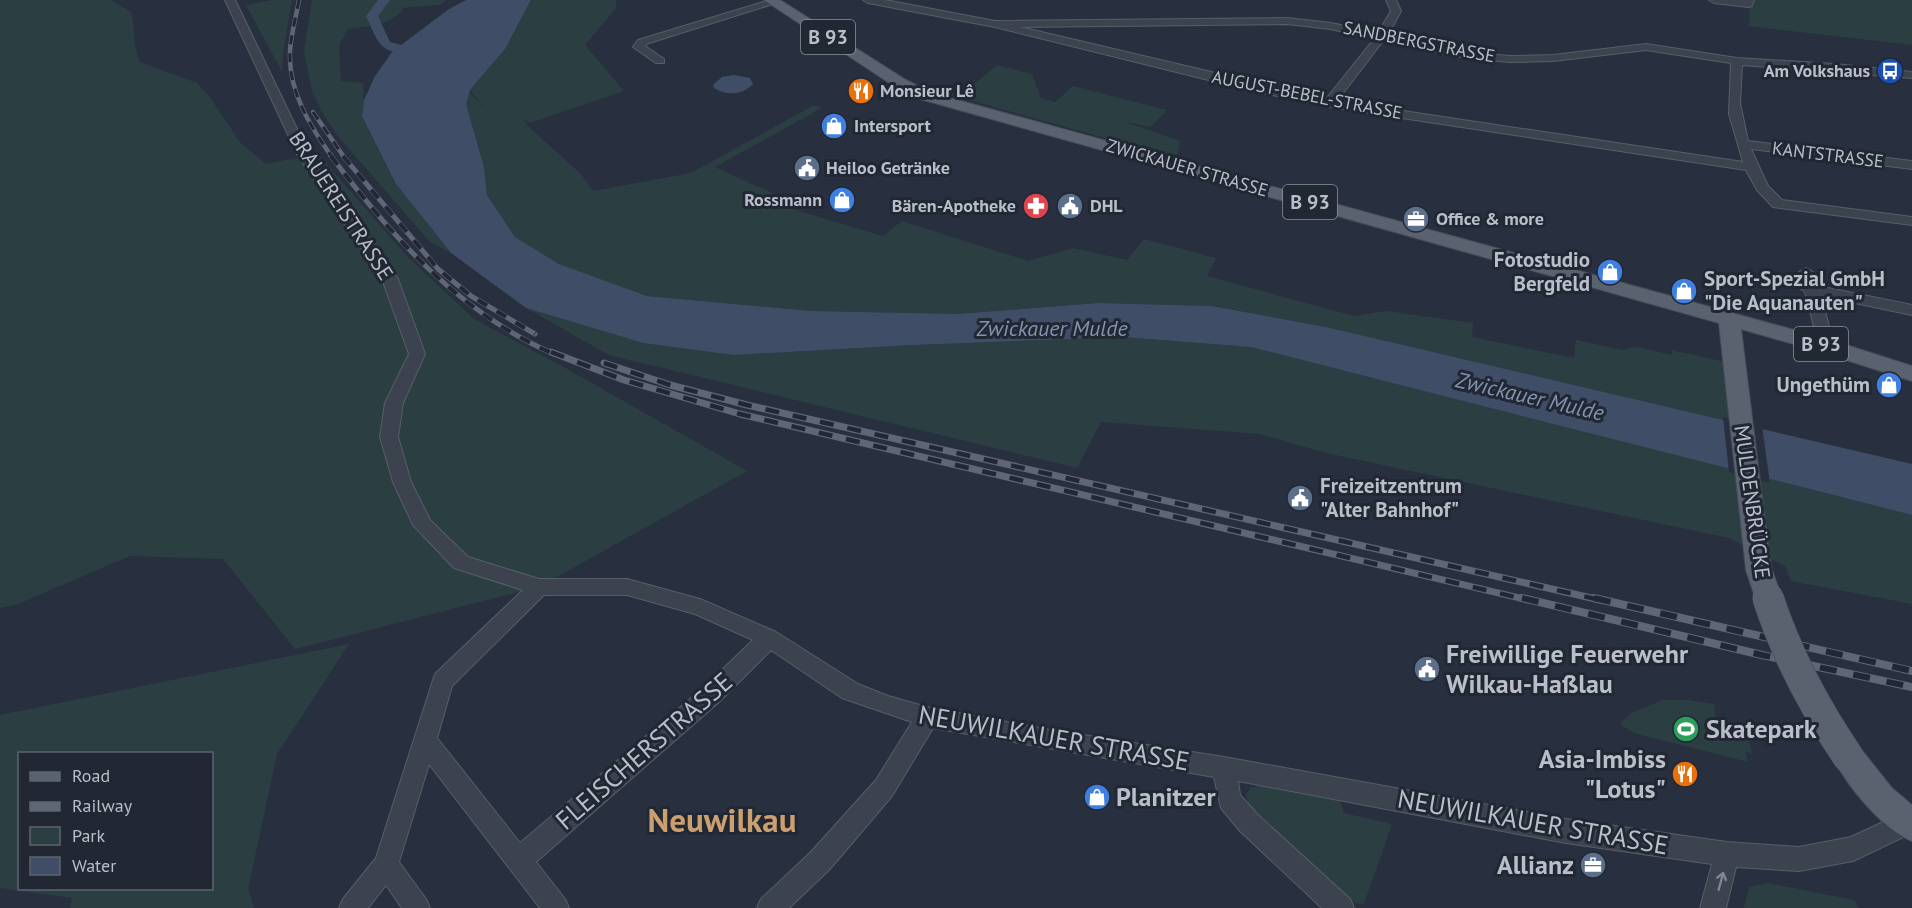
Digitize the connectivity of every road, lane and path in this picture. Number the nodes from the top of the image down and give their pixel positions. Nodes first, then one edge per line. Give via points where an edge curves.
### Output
1 (230, 0) edge
2 (868, 0) edge
3 (1391, 0) edge
4 (1714, 0) edge
5 (772, 1) edge
6 (1747, 2) edge
7 (995, 24) junction
8 (1381, 38) junction
9 (660, 61) dead end
10 (1737, 61) junction
11 (1912, 75) edge
12 (1329, 103) junction
13 (1743, 144) junction
14 (1912, 165) edge
15 (1754, 172) junction
16 (1912, 221) edge
17 (1806, 272) dead end
18 (1809, 289) junction
19 (1912, 310) edge
20 (1728, 318) junction
21 (1826, 346) junction
22 (1912, 374) edge
23 (539, 587) junction
24 (769, 638) junction
25 (927, 717) junction
26 (425, 741) junction
27 (1224, 768) junction
28 (1910, 824) edge
29 (1727, 854) junction
30 (518, 861) junction
31 (386, 865) junction
32 (352, 908) edge
33 (417, 908) edge
34 (556, 908) edge
35 (770, 908) edge
36 (1341, 908) edge
37 (1713, 908) edge

1 - 23 street, BRAUEREISTRASSE via 304,156 390,279 411,332 417,354 394,403 388,437 402,482 423,525 461,563
2 - 7 street, AUGUST-BEBEL-STRASSE
3 - 8 street via 1396,11
4 - 6 street
5 - 9 street via 642,42 639,47
5 - 20 main road, ZWICKAUER STRASSE / B 93 via 926,96
7 - 8 street, SANDBERGSTRASSE via 1287,21
7 - 12 street, AUGUST-BEBEL-STRASSE
8 - 10 street, SANDBERGSTRASSE via 1465,55 1510,59 1646,47
8 - 12 street
10 - 11 street, SANDBERGSTRASSE
10 - 13 street via 1734,105
12 - 15 street, AUGUST-BEBEL-STRASSE
13 - 14 street, KANTSTRASSE
13 - 15 street
15 - 16 street via 1771,201 1778,204
17 - 18 street
18 - 19 street
18 - 21 street
20 - 21 main road, B 93
20 - 28 main road, MULDENBRÜCKE, bridge via 1755,546 1775,622 1818,713 1881,798
21 - 22 main road, B 93
23 - 24 street, NEUWILKAUER STRASSE via 627,587 700,607
23 - 26 street via 443,681
24 - 25 street, NEUWILKAUER STRASSE via 850,691
24 - 30 street, FLEISCHERSTRASSE via 711,694
25 - 27 street, NEUWILKAUER STRASSE
25 - 35 street via 884,788 820,861
26 - 30 street
26 - 31 street
27 - 29 street, NEUWILKAUER STRASSE via 1566,831
27 - 36 street via 1229,800
28 - 29 street, NEUWILKAUER STRASSE via 1842,851 1799,859
37 -> 29 street
30 - 34 street
31 - 32 street
31 - 33 street

